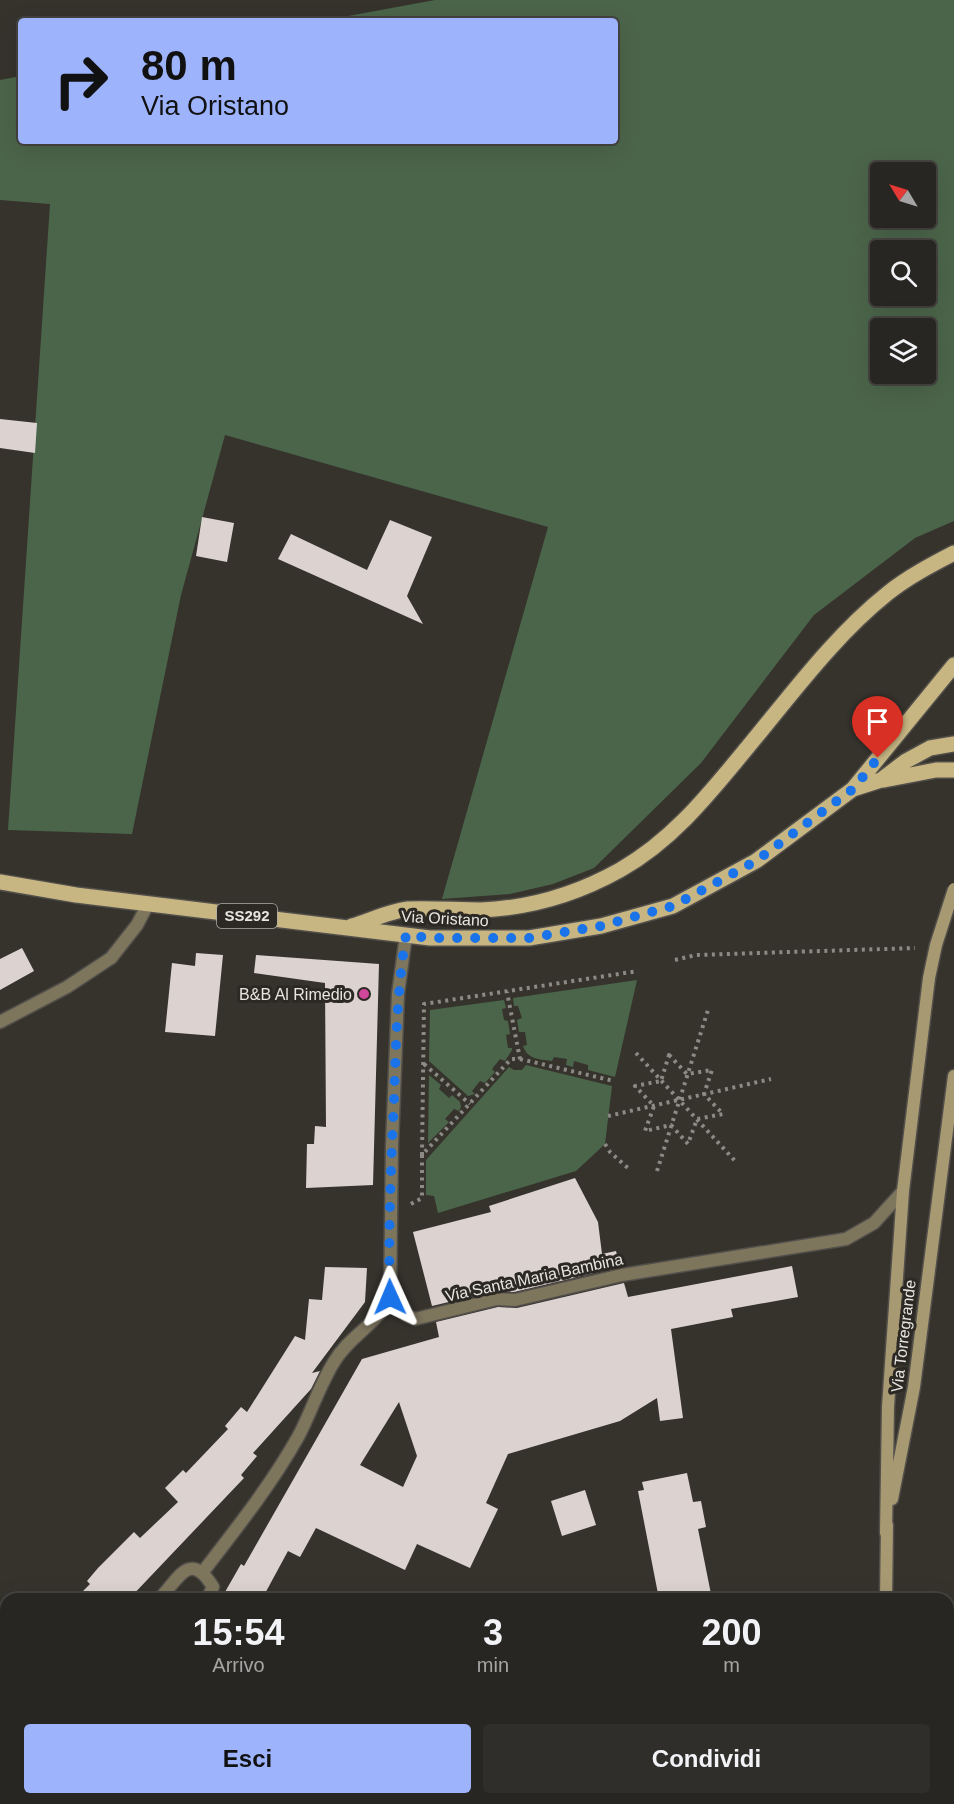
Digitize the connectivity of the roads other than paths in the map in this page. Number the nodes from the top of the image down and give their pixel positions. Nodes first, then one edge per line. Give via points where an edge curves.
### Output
1 (954, 553) edge
2 (954, 665) edge
3 (954, 744) edge
4 (954, 770) edge
5 (881, 780) junction
6 (853, 789) junction
7 (0, 882) edge
8 (954, 889) edge
9 (148, 904) junction
10 (346, 928) junction
11 (406, 935) junction
12 (0, 1022) edge
13 (954, 1076) edge
14 (903, 1191) junction
15 (390, 1297) junction
16 (886, 1533) junction
17 (202, 1573) junction
18 (166, 1593) edge
19 (210, 1593) edge
20 (886, 1593) edge

1 - 10 main road via 888,593 855,623 689,816 621,869 572,894 517,906 406,909
2 - 6 main road, Via Oristano / SS292
3 - 5 main road, Via Oristano / SS292 via 930,748
4 - 5 main road
5 - 6 main road, Via Oristano / SS292
6 - 11 main road, Via Oristano / SS292 via 756,861 673,906 601,926 529,938
7 - 9 main road, Via Oristano / SS292
8 - 14 main road, bridge via 929,978
9 - 10 main road, Via Oristano / SS292
9 - 12 street via 111,958
10 - 11 main road, Via Oristano / SS292
11 - 15 street via 398,1005 391,1161
13 - 16 main road, Via Torregrande via 914,1387
14 - 15 street, Via Santa Maria Bambina via 874,1223 846,1239 622,1275 415,1319 401,1311
14 - 16 main road via 888,1407
15 - 17 street via 382,1312 345,1345 332,1364 277,1472
16 - 20 main road, Via Torregrande
17 - 18 street via 186,1569
17 - 19 street via 213,1587

